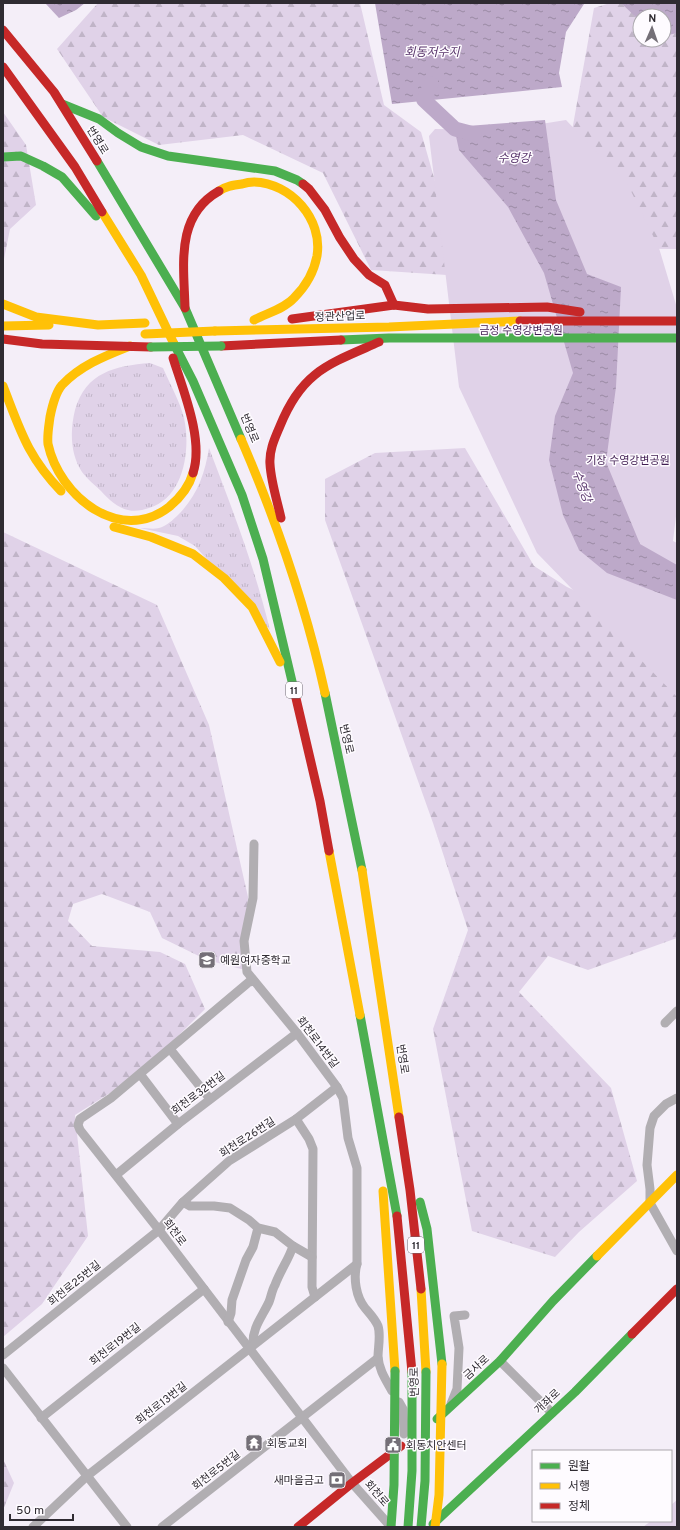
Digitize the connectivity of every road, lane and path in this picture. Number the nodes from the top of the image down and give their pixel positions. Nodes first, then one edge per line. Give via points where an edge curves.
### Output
1 (3, 30) edge
2 (3, 67) edge
3 (62, 104) junction
4 (3, 157) edge
5 (127, 252) junction
6 (3, 304) edge
7 (394, 305) junction
8 (185, 308) junction
9 (162, 321) junction
10 (637, 321) junction
11 (677, 321) edge
12 (203, 322) dead end
13 (98, 325) junction
14 (3, 326) edge
15 (3, 330) edge
16 (49, 334) dead end
17 (141, 334) dead end
18 (389, 338) junction
19 (677, 338) edge
20 (3, 339) edge
21 (130, 346) junction
22 (3, 386) edge
23 (296, 585) junction
24 (294, 690) junction
25 (254, 844) dead end
26 (254, 981) junction
27 (677, 1012) edge
28 (665, 1023) dead end
29 (296, 1033) junction
30 (170, 1049) junction
31 (140, 1074) junction
32 (337, 1087) junction
33 (677, 1098) edge
34 (210, 1099) junction
35 (400, 1118) junction
36 (296, 1119) junction
37 (379, 1119) junction
38 (178, 1124) junction
39 (116, 1175) junction
40 (677, 1175) edge
41 (183, 1202) junction
42 (650, 1203) junction
43 (258, 1228) junction
44 (159, 1230) junction
45 (293, 1246) junction
46 (677, 1251) edge
47 (312, 1257) junction
48 (357, 1264) junction
49 (204, 1289) junction
50 (677, 1289) edge
51 (315, 1297) junction
52 (465, 1315) dead end
53 (228, 1322) junction
54 (251, 1347) junction
55 (3, 1355) edge
56 (378, 1358) junction
57 (500, 1361) junction
58 (3, 1368) edge
59 (450, 1407) junction
60 (403, 1409) junction
61 (552, 1413) junction
62 (41, 1418) junction
63 (303, 1418) junction
64 (404, 1444) junction
65 (88, 1476) junction
66 (352, 1483) junction
67 (34, 1527) edge
68 (127, 1527) edge
69 (162, 1527) edge
70 (298, 1527) edge
71 (391, 1527) edge
72 (408, 1527) edge
73 (421, 1527) edge
74 (430, 1527) edge
75 (435, 1527) edge

1 - 3 main road, 번영로 / 11
2 - 5 main road, 번영로 / 11 via 75,167
3 - 7 main road via 99,120 141,147 168,156 275,171 297,180 309,189 325,210 354,259 369,275 385,285
3 - 8 main road, 번영로 / 11
4 - 5 main road via 21,156 62,177
5 - 9 main road, 번영로 / 11 via 141,275
6 - 13 main road via 36,317
7 - 8 main road via 306,318 250,320 293,299 308,283 316,263 318,241 312,219 299,202 282,188 261,182 240,182 219,189 202,203 190,221 185,242
7 - 10 main road via 428,309 548,307
8 - 23 main road, 번영로 / 11 via 252,464
9 - 21 main road via 192,425 197,447 196,467 192,480 169,509 139,521 104,516 84,503 66,484 48,443 51,409 61,386 84,366
9 - 24 main road, 번영로 / 11 via 193,381 242,495 263,558
10 - 11 main road, 정관산업로
10 - 17 main road, 정관산업로, bridge via 541,320
12 - 13 main road
13 - 14 main road
15 - 16 main road
18 - 19 main road
18 - 21 main road, bridge via 221,346
18 - 23 main road via 311,377 290,404 275,438 270,456 271,470
20 - 21 main road via 42,344
22 - 24 main road via 23,439 52,482 103,524 151,537 193,554 224,578 252,607
23 - 35 main road, 번영로 / 11 via 323,686 360,854
24 - 37 main road, 번영로 / 11 via 320,800
25 - 26 street, 회천로14번길 via 253,898 244,941 247,972
26 - 29 street, 회천로14번길
26 - 30 street, 회천로 via 249,982
27 - 28 street
29 - 32 street, 회천로14번길
29 - 34 street, 회천로32번길
30 - 31 street, 회천로
30 - 34 street
31 - 38 street
31 - 39 street, 회천로 via 80,1119 78,1125
32 - 36 street, 회천로26번길
32 - 48 street, 회천로14번길 via 343,1098 348,1138 357,1168
33 - 42 street via 666,1104 654,1116 650,1128 646,1165
34 - 38 street, 회천로32번길
35 - 73 main road, 번영로 / 11, bridge via 422,1300 426,1372 425,1481
35 - 75 main road, bridge via 427,1229 442,1364 440,1473
36 - 41 street, 회천로26번길 via 229,1161
36 - 47 street via 313,1149
37 - 71 main road, bridge via 395,1371
37 - 72 main road, 번영로 / 11, bridge via 399,1228 412,1372 412,1470
38 - 39 street, 회천로32번길
39 - 44 street, 회천로
40 - 42 main road, 금사로
41 - 43 street via 190,1206 230,1208
41 - 44 street, 회천로26번길
42 - 46 street
42 - 57 main road, 금사로 via 554,1301
43 - 45 street via 275,1232
43 - 53 street via 253,1248 232,1300
44 - 49 street, 회천로
44 - 55 street, 회천로25번길
45 - 47 street
45 - 54 street via 257,1323
47 - 51 street via 312,1286
48 - 51 street
48 - 56 street, 회천로14번길 via 354,1274 358,1292 364,1307 378,1327
49 - 53 street, 회천로
49 - 62 street, 회천로19번길
50 - 61 main road, 개좌로
51 - 54 street
52 - 59 street via 454,1316 459,1348 457,1388
53 - 54 street, 회천로
54 - 63 street, 회천로
54 - 65 street, 회천로13번길
56 - 60 street, 회천로14번길 via 381,1373
56 - 63 street
57 - 59 main road, 금사로
57 - 61 street
58 - 62 street
59 - 60 street
59 - 64 main road, 금사로
60 - 64 street
61 - 74 main road, 개좌로
62 - 65 street
63 - 66 street, 회천로
63 - 69 street, 회천로5번길
64 - 66 main road, 금사로
65 - 67 street, 회천로13번길
65 - 68 street
66 - 70 main road, 금사로
66 - 71 street, 회천로

